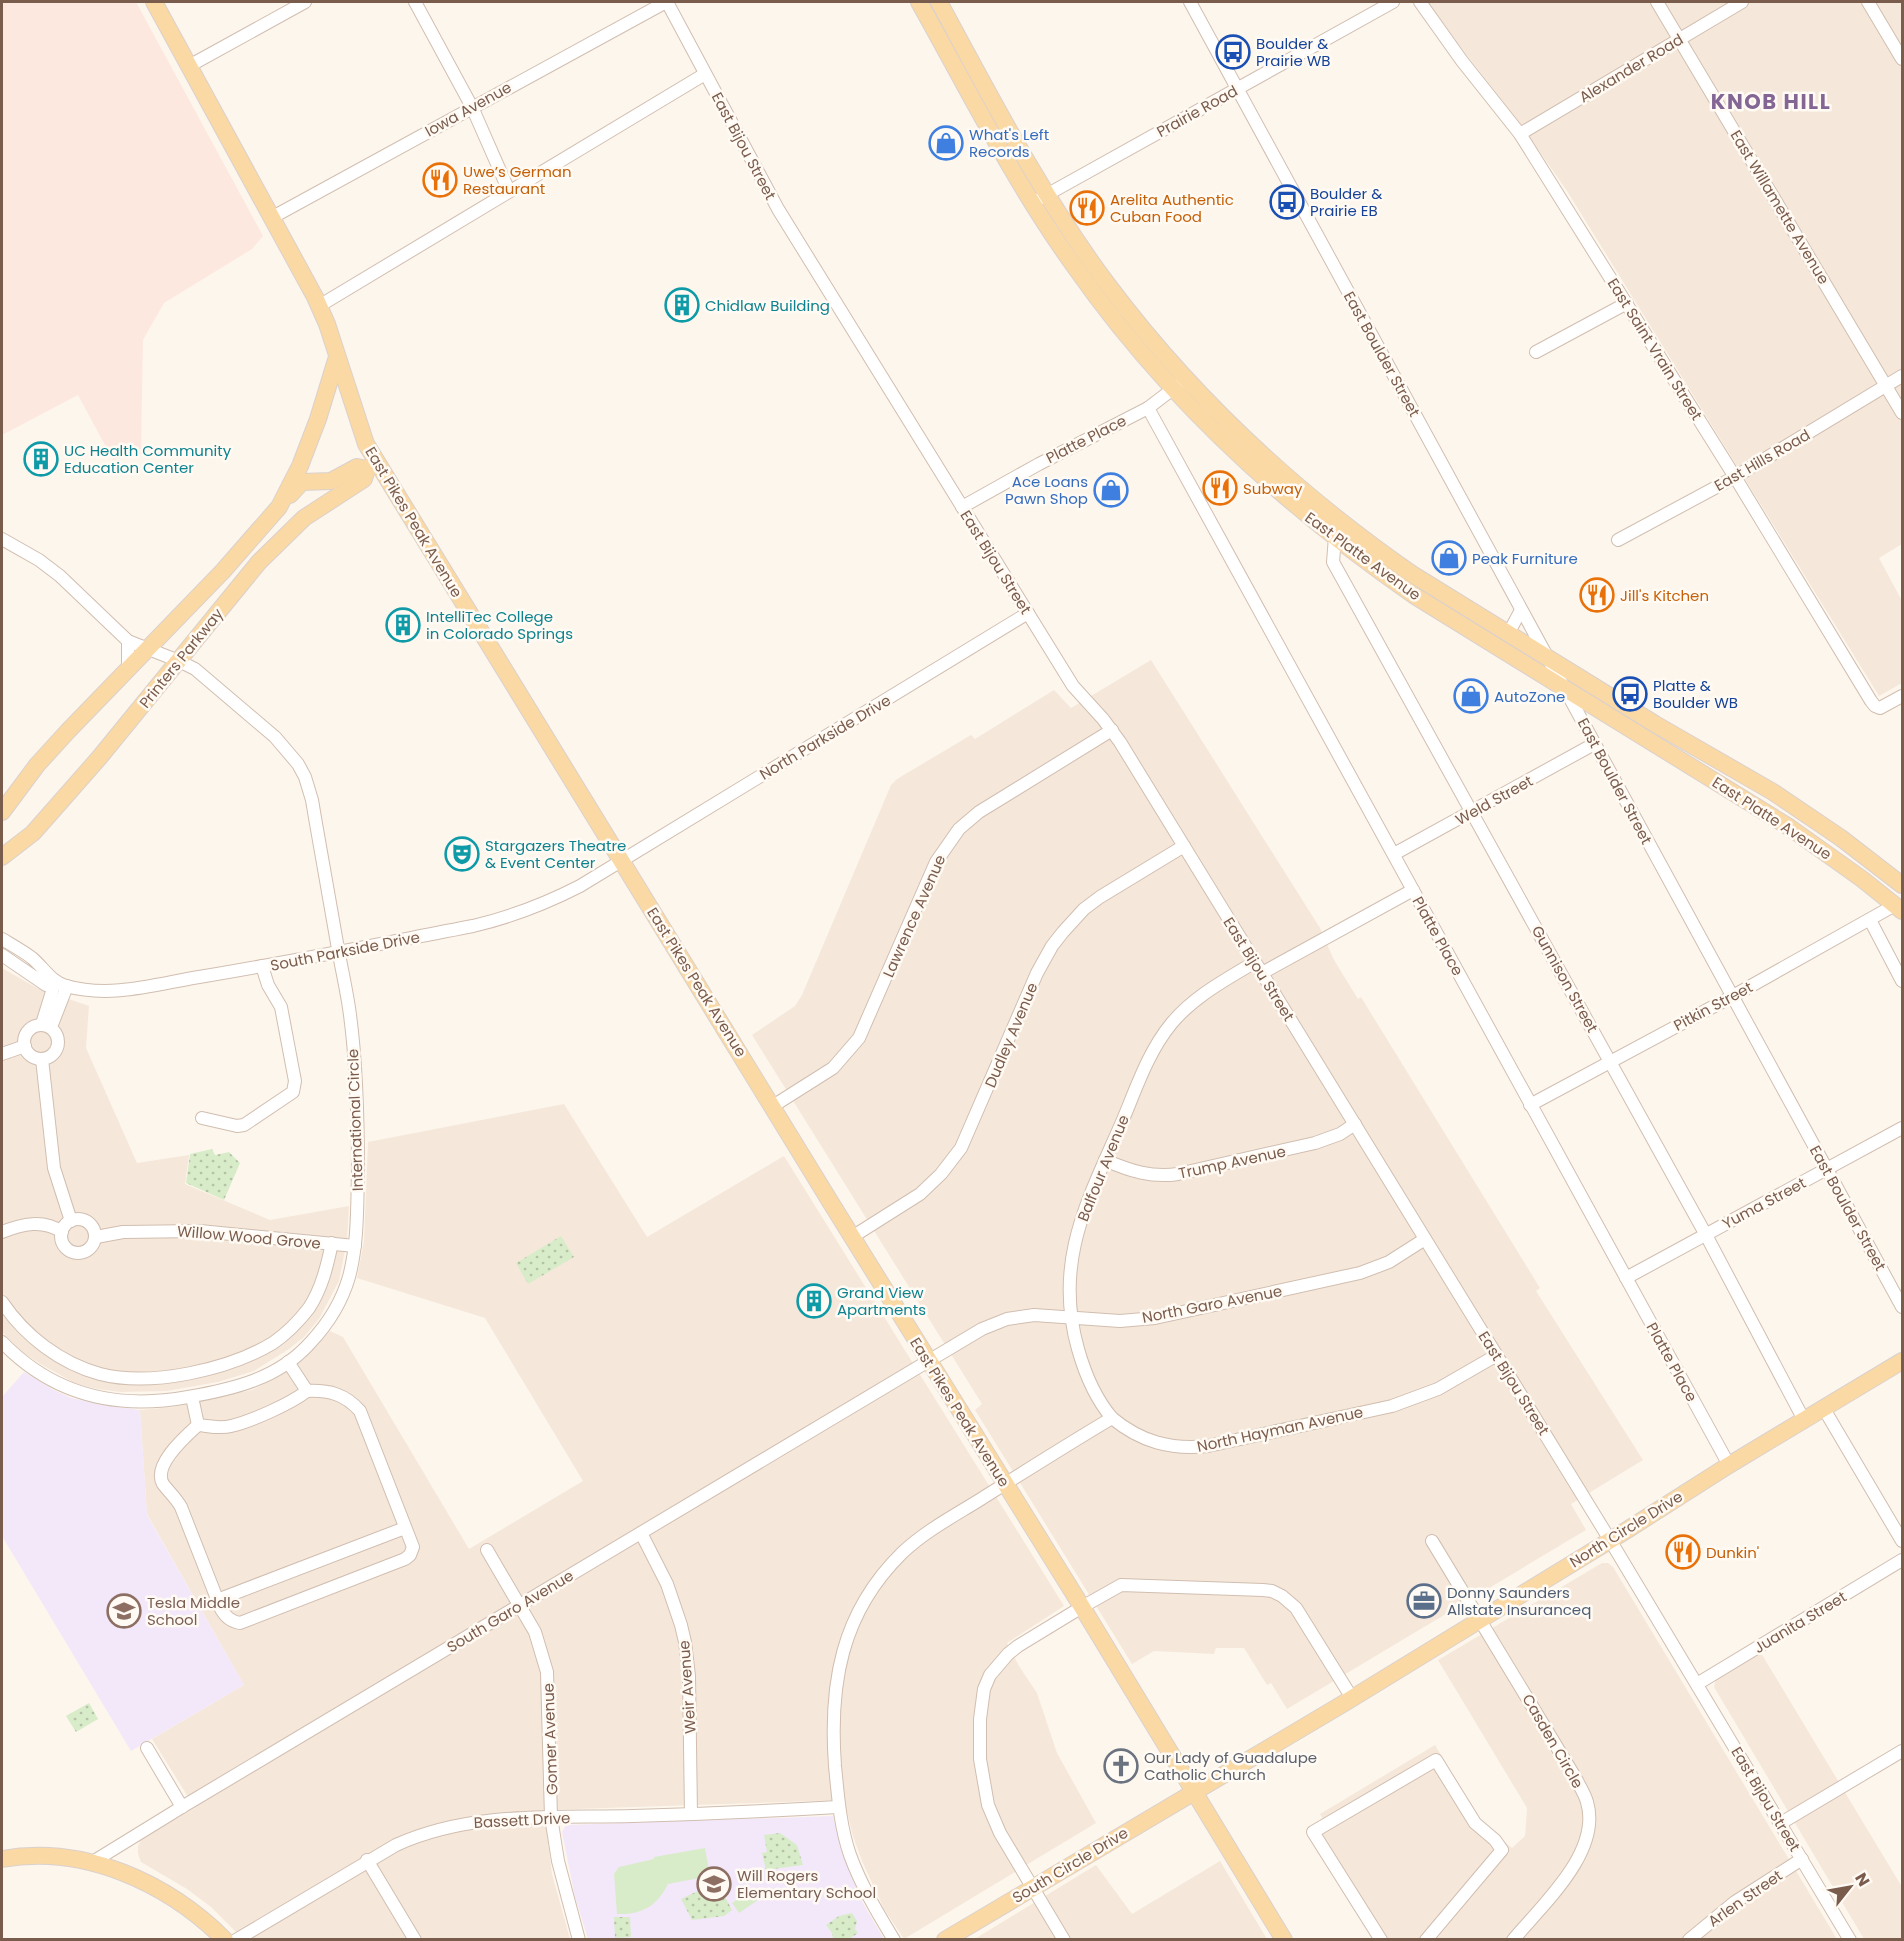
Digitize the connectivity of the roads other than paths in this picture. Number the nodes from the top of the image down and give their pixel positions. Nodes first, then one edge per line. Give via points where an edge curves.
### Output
1 (154, 2) edge
2 (305, 2) edge
3 (415, 2) edge
4 (666, 2) edge
5 (920, 2) edge
6 (939, 2) edge
7 (1190, 2) edge
8 (1393, 2) edge
9 (1420, 2) edge
10 (1658, 2) edge
11 (1742, 2) edge
12 (1868, 2) edge
13 (1680, 39) junction
14 (1902, 59) edge
15 (189, 66) junction
16 (705, 74) junction
17 (1238, 89) junction
18 (472, 107) junction
19 (1520, 134) junction
20 (509, 191) junction
21 (1040, 199) junction
22 (271, 218) junction
23 (1627, 303) junction
24 (319, 306) junction
25 (1536, 352) dead end
26 (338, 356) junction
27 (1902, 376) edge
28 (1179, 383) junction
29 (1886, 386) junction
30 (1148, 408) junction
31 (1902, 413) edge
32 (372, 465) junction
33 (1735, 477) junction
34 (1268, 482) junction
35 (1318, 503) junction
36 (279, 507) junction
37 (962, 507) junction
38 (1335, 537) junction
39 (2, 539) edge
40 (1618, 540) dead end
41 (1378, 550) junction
42 (1521, 610) junction
43 (1028, 613) junction
44 (1508, 634) junction
45 (128, 641) junction
46 (147, 648) junction
47 (1548, 660) junction
48 (179, 661) junction
49 (128, 668) junction
50 (1565, 688) junction
51 (1902, 696) edge
52 (1112, 730) junction
53 (1594, 744) junction
54 (1473, 811) junction
55 (2, 812) edge
56 (1184, 846) junction
57 (1394, 854) junction
58 (2, 857) edge
59 (622, 860) junction
60 (1902, 885) edge
61 (1413, 890) junction
62 (1899, 908) edge
63 (1870, 920) junction
64 (2, 939) edge
65 (339, 952) junction
66 (2, 955) edge
67 (1255, 962) junction
68 (262, 966) junction
69 (1262, 973) junction
70 (1902, 981) edge
71 (61, 984) junction
72 (1733, 996) junction
73 (47, 1026) junction
74 (24, 1046) junction
75 (2, 1053) edge
76 (42, 1059) junction
77 (1610, 1062) junction
78 (1530, 1105) junction
79 (772, 1106) junction
80 (202, 1118) dead end
81 (1355, 1124) junction
82 (1902, 1128) edge
83 (1105, 1160) junction
84 (1826, 1169) junction
85 (72, 1221) junction
86 (2, 1232) edge
87 (62, 1232) junction
88 (1706, 1235) junction
89 (96, 1237) junction
90 (852, 1237) junction
91 (1425, 1239) junction
92 (332, 1243) junction
93 (355, 1246) junction
94 (1626, 1278) junction
95 (2, 1302) edge
96 (1902, 1307) edge
97 (1071, 1317) junction
98 (2, 1342) edge
99 (1497, 1355) junction
100 (929, 1361) junction
101 (1902, 1361) edge
102 (288, 1362) junction
103 (307, 1391) junction
104 (192, 1397) junction
105 (1824, 1409) junction
106 (1112, 1418) junction
107 (1804, 1420) junction
108 (198, 1425) junction
109 (1729, 1465) junction
110 (1005, 1484) junction
111 (405, 1528) junction
112 (640, 1533) junction
113 (1610, 1540) junction
114 (1432, 1541) dead end
115 (1902, 1541) edge
116 (487, 1550) dead end
117 (1902, 1560) edge
118 (217, 1600) junction
119 (519, 1605) junction
120 (1082, 1607) junction
121 (1480, 1619) junction
122 (1697, 1684) junction
123 (1352, 1698) junction
124 (147, 1748) dead end
125 (1902, 1751) edge
126 (1195, 1791) junction
127 (182, 1807) junction
128 (838, 1807) junction
129 (691, 1814) junction
130 (551, 1817) junction
131 (1781, 1823) junction
132 (2, 1859) edge
133 (1802, 1859) junction
134 (367, 1860) junction
135 (91, 1863) junction
136 (1033, 1887) junction
137 (225, 1940) edge
138 (236, 1940) edge
139 (415, 1940) edge
140 (579, 1940) edge
141 (894, 1940) edge
142 (945, 1940) edge
143 (1064, 1940) edge
144 (1284, 1940) edge
145 (1381, 1940) edge
146 (1426, 1940) edge
147 (1513, 1940) edge
148 (1689, 1940) edge
149 (1850, 1940) edge

1 - 15 main road, East Pikes Peak Avenue
2 - 15 street
3 - 18 street
4 - 16 street, East Bijou Street
4 - 18 street, Iowa Avenue
5 - 21 main road, East Platte Avenue
6 - 21 main road, East Platte Avenue
7 - 17 street, East Boulder Street
8 - 17 street, Prairie Road
9 - 19 street, East Saint Vrain Street
10 - 13 street, East Willamette Avenue
11 - 13 street, Alexander Road
12 - 14 street
13 - 19 street, Alexander Road
13 - 29 street, East Willamette Avenue
15 - 22 main road, East Pikes Peak Avenue
16 - 20 street
16 - 37 street, East Bijou Street via 778,209
17 - 21 street, Prairie Road
17 - 42 street, East Boulder Street
18 - 20 street
18 - 22 street, Iowa Avenue
19 - 23 street, East Saint Vrain Street
20 - 24 street
21 - 28 main road, East Platte Avenue via 1074,267 1102,303
22 - 24 main road, East Pikes Peak Avenue
23 - 25 street
23 - 33 street, East Saint Vrain Street
24 - 26 main road, East Pikes Peak Avenue
26 - 32 main road, East Pikes Peak Avenue
26 - 36 main road, Printers Parkway via 300,466
27 - 29 street, East Hills Road
28 - 30 street, Platte Place
28 - 34 main road, East Platte Avenue via 1223,440
28 - 35 main road, East Platte Avenue
29 - 31 street, East Willamette Avenue
29 - 33 street, East Hills Road
30 - 37 street, Platte Place
30 - 57 street, Platte Place
32 - 36 main road, Printers Parkway via 357,467 331,481 302,482
32 - 48 main road, Printers Parkway via 364,479 304,518 259,562
32 - 59 main road, East Pikes Peak Avenue
33 - 40 street, East Hills Road
33 - 51 street, East Saint Vrain Street via 1875,706 1880,708
34 - 35 main road via 1289,491 1307,506
34 - 38 main road, East Platte Avenue
35 - 41 main road, East Platte Avenue
36 - 46 main road, Printers Parkway
37 - 43 street, East Bijou Street
38 - 41 main road via 1352,539 1366,550
38 - 50 main road, East Platte Avenue via 1415,596
38 - 54 street, Gunnison Street via 1333,562
39 - 45 street, International Circle via 60,576
41 - 44 main road, East Platte Avenue
42 - 44 street
42 - 47 street, East Boulder Street
43 - 52 street, East Bijou Street via 1076,690
43 - 59 street, North Parkside Drive
44 - 47 main road, East Platte Avenue
45 - 46 street, International Circle
45 - 49 street
46 - 48 street, International Circle
46 - 49 main road, Printers Parkway
47 - 50 street, East Boulder Street
47 - 60 main road, East Platte Avenue via 1773,792
48 - 58 main road, Printers Parkway via 33,833
48 - 65 street, International Circle via 195,669 275,736 304,777 312,800
49 - 55 main road, Printers Parkway via 37,765
50 - 53 street, East Boulder Street
50 - 62 main road, East Platte Avenue via 1790,828
52 - 56 street, East Bijou Street
52 - 79 street, Lawrence Avenue via 979,812 959,829 936,862 859,1038 827,1073
53 - 54 street, Weld Street
53 - 72 street, East Boulder Street
54 - 57 street, Weld Street
54 - 77 street, Gunnison Street
56 - 67 street, East Bijou Street
56 - 90 street, Dudley Avenue via 1100,897 1073,920 1052,946 1037,974 961,1148 920,1194
57 - 61 street, Platte Place
59 - 65 street, South Parkside Drive via 564,894 505,918
59 - 79 main road, East Pikes Peak Avenue
61 - 69 street
61 - 78 street, Platte Place
62 - 63 street, Pitkin Street
63 - 70 street
63 - 72 street, Pitkin Street
64 - 71 street via 31,957
65 - 68 street, South Parkside Drive
65 - 93 street, International Circle via 356,1069
66 - 71 street, South Parkside Drive via 46,985
67 - 69 street, East Bijou Street
67 - 83 street, Balfour Avenue via 1200,997 1170,1025 1152,1052
68 - 71 street, South Parkside Drive via 126,990 94,992
68 - 80 street via 281,1007 295,1081 293,1092 244,1125
69 - 81 street, East Bijou Street
71 - 73 street
72 - 77 street, Pitkin Street
72 - 84 street, East Boulder Street
73 - 74 street via 30,1028
73 - 76 street via 58,1037 57,1050
74 - 75 street
74 - 76 street via 32,1056
76 - 85 street via 54,1168
77 - 78 street, Pitkin Street
77 - 88 street, Gunnison Street
78 - 94 street, Platte Place
79 - 90 main road, East Pikes Peak Avenue
81 - 83 street, Trump Avenue via 1316,1143 1178,1174 1138,1173
81 - 91 street, East Bijou Street
82 - 84 street, Yuma Street
83 - 97 street, Balfour Avenue via 1072,1252 1068,1288
84 - 88 street, Yuma Street
84 - 96 street, East Boulder Street
85 - 87 street
85 - 89 street via 88,1222
86 - 87 street via 38,1224 52,1225
87 - 89 street via 62,1242 73,1253 84,1253
88 - 94 street, Yuma Street
88 - 107 street, Gunnison Street
89 - 92 street, Willow Wood Grove via 123,1232 200,1231
90 - 100 main road, East Pikes Peak Avenue
91 - 97 street, North Garo Avenue via 1389,1262 1345,1277 1155,1318 1120,1321
91 - 99 street, East Bijou Street
92 - 93 street, Willow Wood Grove
92 - 95 street, Willow Wood Grove via 316,1294 304,1314 284,1334 227,1363 177,1374 116,1377 86,1369 44,1347
93 - 102 street, International Circle via 349,1276 333,1311 309,1345
94 - 109 street, Platte Place
97 - 100 street, North Garo Avenue via 1034,1315 1007,1319 982,1329
97 - 106 street, Balfour Avenue via 1090,1383
98 - 104 street, International Circle via 44,1378 78,1392 131,1402
99 - 106 street, North Hayman Avenue via 1438,1389 1392,1406 1208,1446 1163,1445 1137,1435
99 - 113 street, East Bijou Street
100 - 110 main road, East Pikes Peak Avenue
100 - 112 street, South Garo Avenue
101 - 105 main road, North Circle Drive
102 - 103 street
102 - 104 street, International Circle via 246,1385
103 - 108 street via 292,1402 231,1426
103 - 111 street via 340,1395 360,1411
104 - 108 street
105 - 107 main road, North Circle Drive
105 - 115 street
106 - 110 street
107 - 109 main road, North Circle Drive
108 - 118 street via 172,1451 160,1476 181,1507
109 - 113 main road, North Circle Drive
110 - 120 main road, East Pikes Peak Avenue
110 - 128 street via 910,1546 874,1586 857,1613 843,1648 835,1685 833,1736
111 - 118 street
111 - 118 street via 413,1547 405,1559 240,1623 225,1616
112 - 119 street, South Garo Avenue
112 - 129 street, Weir Avenue via 667,1584 685,1642
113 - 121 main road, North Circle Drive
113 - 122 street, East Bijou Street
114 - 121 street, Casden Circle
116 - 119 street, Gomer Avenue
117 - 122 street, Juanita Street
119 - 127 street, South Garo Avenue
119 - 130 street, Gomer Avenue via 537,1638 547,1672
120 - 123 street via 1121,1585 1131,1584 1272,1591 1290,1602 1303,1617
120 - 126 main road, East Pikes Peak Avenue
120 - 136 street via 1008,1654 990,1675 981,1703 980,1760 988,1804 1000,1833
121 - 123 main road, North Circle Drive
121 - 147 street, Casden Circle via 1579,1784 1589,1813 1588,1836 1580,1857
122 - 131 street, East Bijou Street
123 - 126 main road, North Circle Drive
124 - 127 street
125 - 131 street
126 - 136 main road, South Circle Drive
126 - 144 main road, East Pikes Peak Avenue
127 - 135 street, South Garo Avenue
128 - 129 street, Bassett Drive
128 - 141 street via 856,1871
129 - 130 street, Bassett Drive
130 - 134 street, Bassett Drive via 453,1825 412,1837
130 - 140 street, Gomer Avenue
131 - 133 street, East Bijou Street
132 - 135 main road via 38,1856
133 - 148 street, Arlen Street via 1735,1902
133 - 149 street, East Bijou Street
134 - 138 street, Bassett Drive
134 - 139 street
135 - 137 main road via 161,1889 200,1916
136 - 142 main road, South Circle Drive
136 - 143 street
145 - 146 street via 1313,1832 1436,1760 1475,1823 1502,1851

